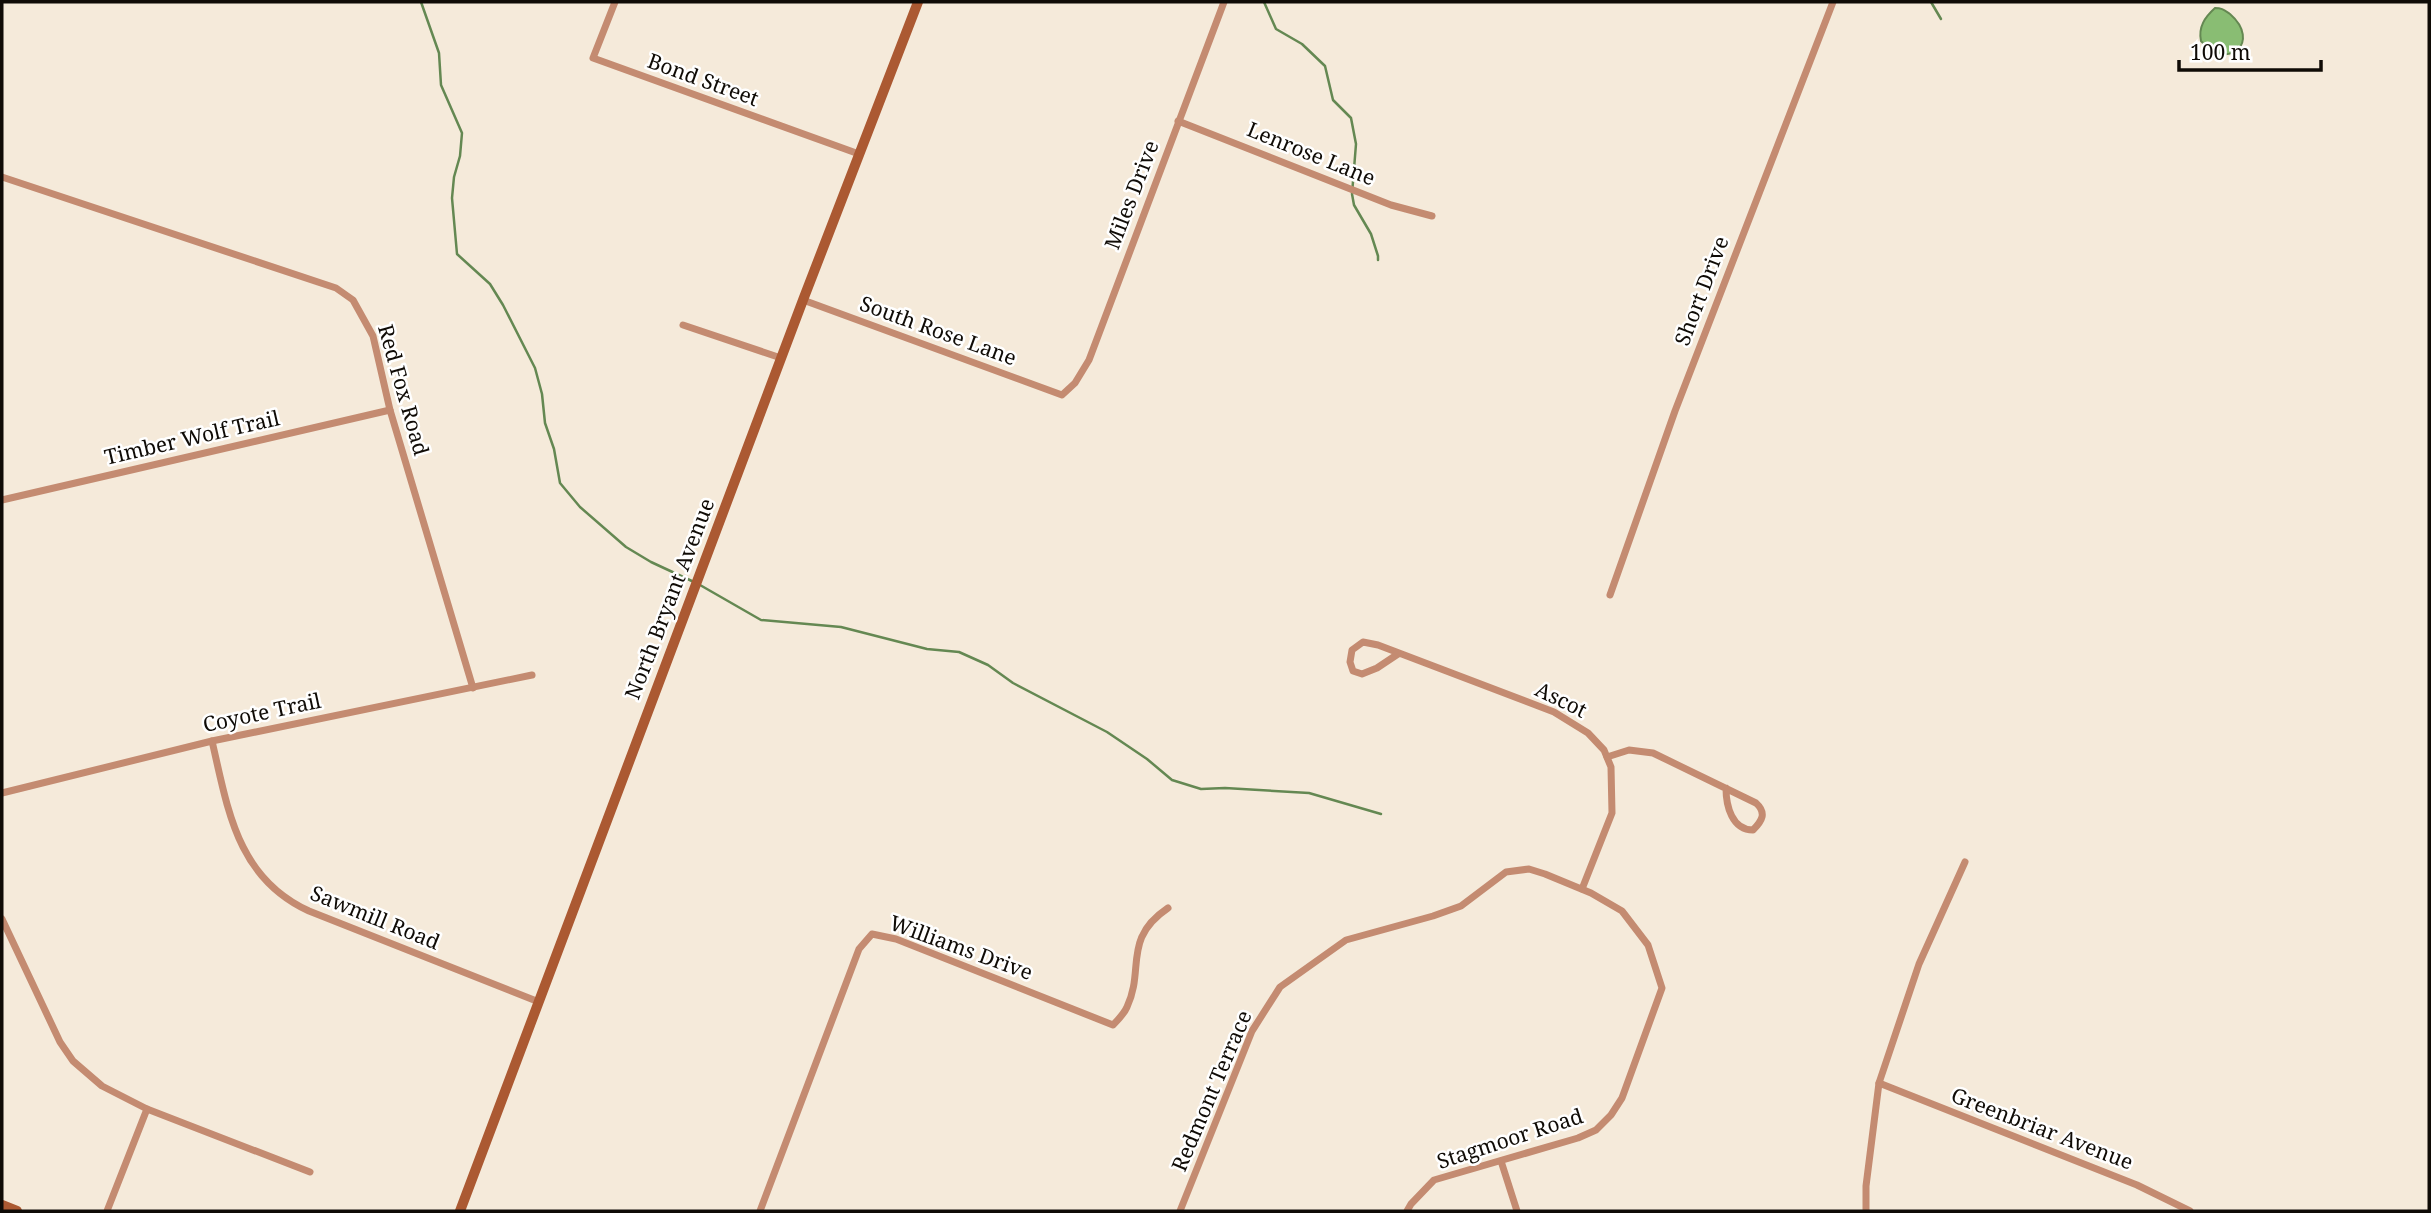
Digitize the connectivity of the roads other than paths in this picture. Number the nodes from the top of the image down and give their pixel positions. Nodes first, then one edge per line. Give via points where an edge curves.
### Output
1 (615, 2) edge
2 (918, 2) edge
3 (1224, 2) edge
4 (1833, 2) edge
5 (1178, 121) junction
6 (859, 155) junction
7 (2, 177) edge
8 (1432, 216) dead end
9 (803, 300) junction
10 (683, 325) dead end
11 (781, 358) junction
12 (1062, 395) joint
13 (390, 410) junction
14 (2, 500) edge
15 (1610, 595) dead end
16 (1398, 654) junction
17 (532, 675) dead end
18 (473, 688) junction
19 (212, 741) junction
20 (1607, 757) junction
21 (1726, 788) junction
22 (2, 793) edge
23 (1965, 862) dead end
24 (1582, 889) junction
25 (1168, 908) dead end
26 (2, 919) edge
27 (539, 1002) junction
28 (1879, 1083) junction
29 (147, 1109) junction
30 (1501, 1161) junction
31 (310, 1172) dead end
32 (2, 1205) edge
33 (17, 1211) edge
34 (107, 1211) edge
35 (460, 1211) edge
36 (760, 1211) edge
37 (1181, 1211) edge
38 (1407, 1211) edge
39 (1517, 1211) edge
40 (1866, 1211) edge
41 (2190, 1211) edge

1 - 6 street, Bond Street via 593,58
2 - 6 street, North Bryant Avenue
3 - 5 street, Miles Drive
4 - 15 street, Short Drive via 1675,411
5 - 8 street, Lenrose Lane via 1391,205
5 - 12 street, Miles Drive via 1089,360
6 - 9 street, North Bryant Avenue
7 - 13 street, Red Fox Road via 336,288 353,300 373,336
9 - 11 street, North Bryant Avenue
9 - 12 street, South Rose Lane
10 - 11 street
11 - 27 street, North Bryant Avenue
13 - 14 street, Timber Wolf Trail
13 - 18 street, Red Fox Road
16 - 16 street, Ascot via 1363,642 1352,650 1350,662 1353,671 1362,674
16 - 20 street, Ascot via 1554,712 1588,733
17 - 18 street, Coyote Trail
18 - 19 street, Coyote Trail
19 - 22 street, Coyote Trail
19 - 27 street, Sawmill Road via 231,823 249,858 275,890 309,911
20 - 21 street via 1629,750 1653,753
20 - 24 street via 1612,813
21 - 21 street via 1762,808 1760,824 1753,830 1732,820
23 - 28 street via 1919,964
24 - 30 street, Stagmoor Road via 1622,911 1648,945 1662,988 1622,1098 1611,1115 1596,1130 1578,1138
24 - 37 street, Redmont Terrace via 1529,869 1506,872 1461,906 1346,940 1280,987 1252,1031
25 - 36 street, Williams Drive via 1142,935 1127,1008 1113,1025 896,939 872,934 859,948
26 - 29 street via 60,1042 73,1060 102,1086
27 - 35 street, North Bryant Avenue
28 - 40 street
28 - 41 street, Greenbriar Avenue via 2137,1185
29 - 31 street
29 - 34 street
30 - 38 street, Stagmoor Road via 1434,1180
30 - 39 street
32 - 33 street

